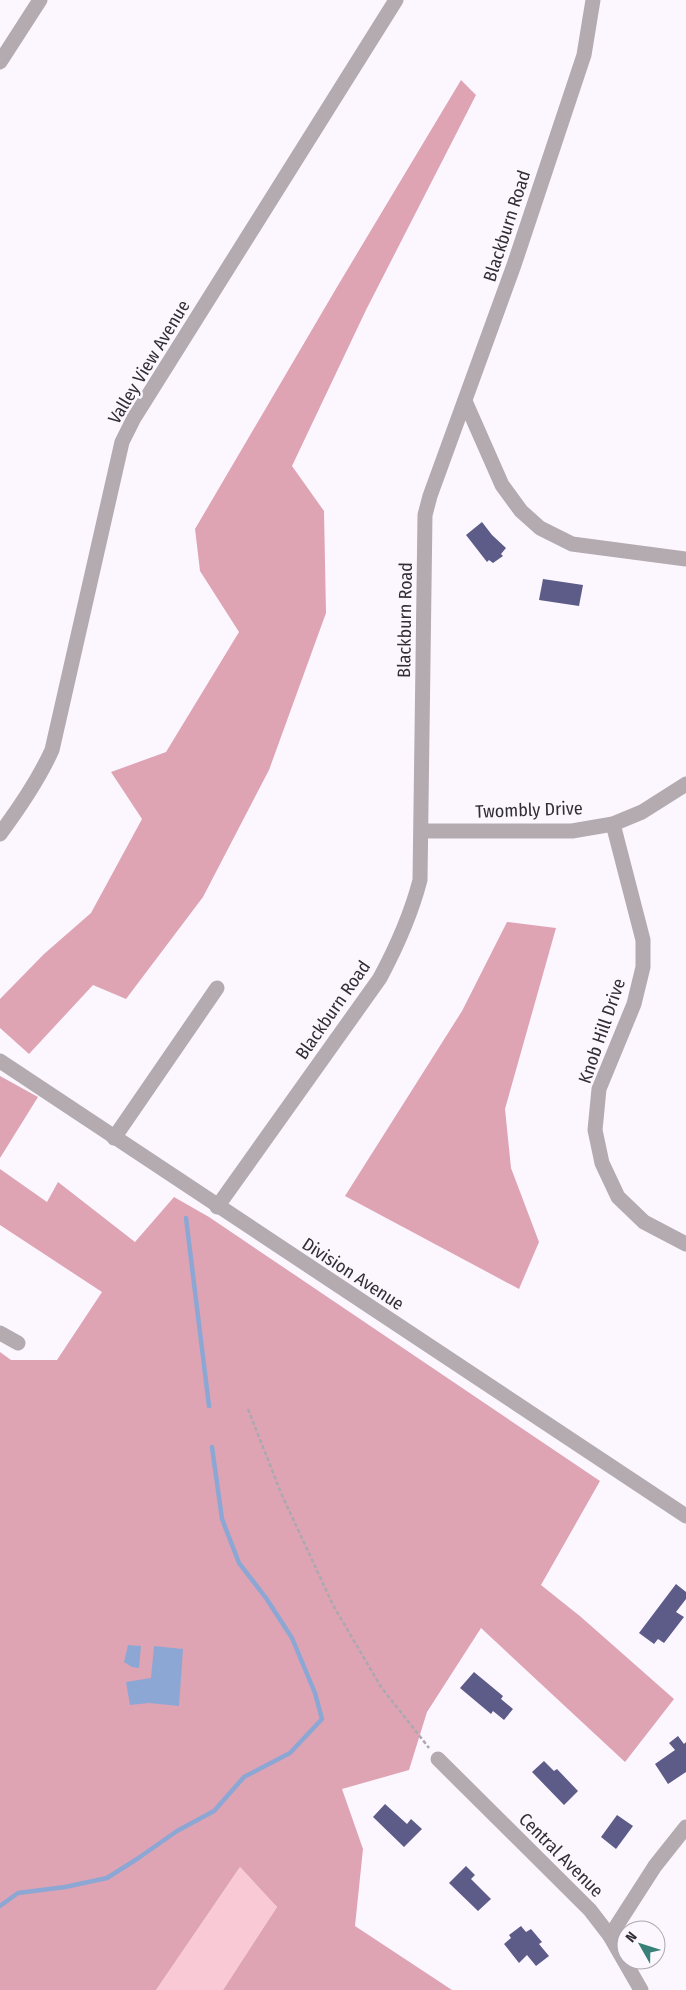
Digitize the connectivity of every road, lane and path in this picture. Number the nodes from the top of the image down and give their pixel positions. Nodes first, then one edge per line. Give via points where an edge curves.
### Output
1 (40, 0) edge
2 (396, 0) edge
3 (593, 0) edge
4 (0, 62) edge
5 (465, 401) junction
6 (686, 559) edge
7 (686, 784) edge
8 (613, 824) junction
9 (422, 831) junction
10 (0, 834) edge
11 (217, 988) dead end
12 (0, 1061) edge
13 (114, 1138) junction
14 (217, 1206) junction
15 (686, 1244) edge
16 (0, 1333) edge
17 (18, 1343) dead end
18 (248, 1409) dead end
19 (686, 1516) edge
20 (438, 1759) joint
21 (686, 1827) edge
22 (610, 1936) junction
23 (641, 1990) edge

1 - 4 street
2 - 10 street, Valley View Avenue via 122,442 52,750 41,776
3 - 5 street, Blackburn Road via 584,55
5 - 6 street via 502,485 540,528 572,544
5 - 9 street, Blackburn Road via 425,515
7 - 8 street, Twombly Drive via 642,812
8 - 9 street, Twombly Drive via 572,831
8 - 15 street, Knob Hill Drive via 642,940 643,967 634,1004 599,1089 596,1130 602,1163 618,1197 644,1222
9 - 14 street, Blackburn Road via 420,880 406,926 380,978
11 - 13 street
12 - 13 street, Division Avenue
13 - 14 street, Division Avenue
14 - 19 street, Division Avenue
16 - 17 street
18 - 20 path via 281,1493 333,1605 381,1687
20 - 22 street, Central Avenue via 583,1903
21 - 22 street via 655,1866
22 - 23 street, Central Avenue

